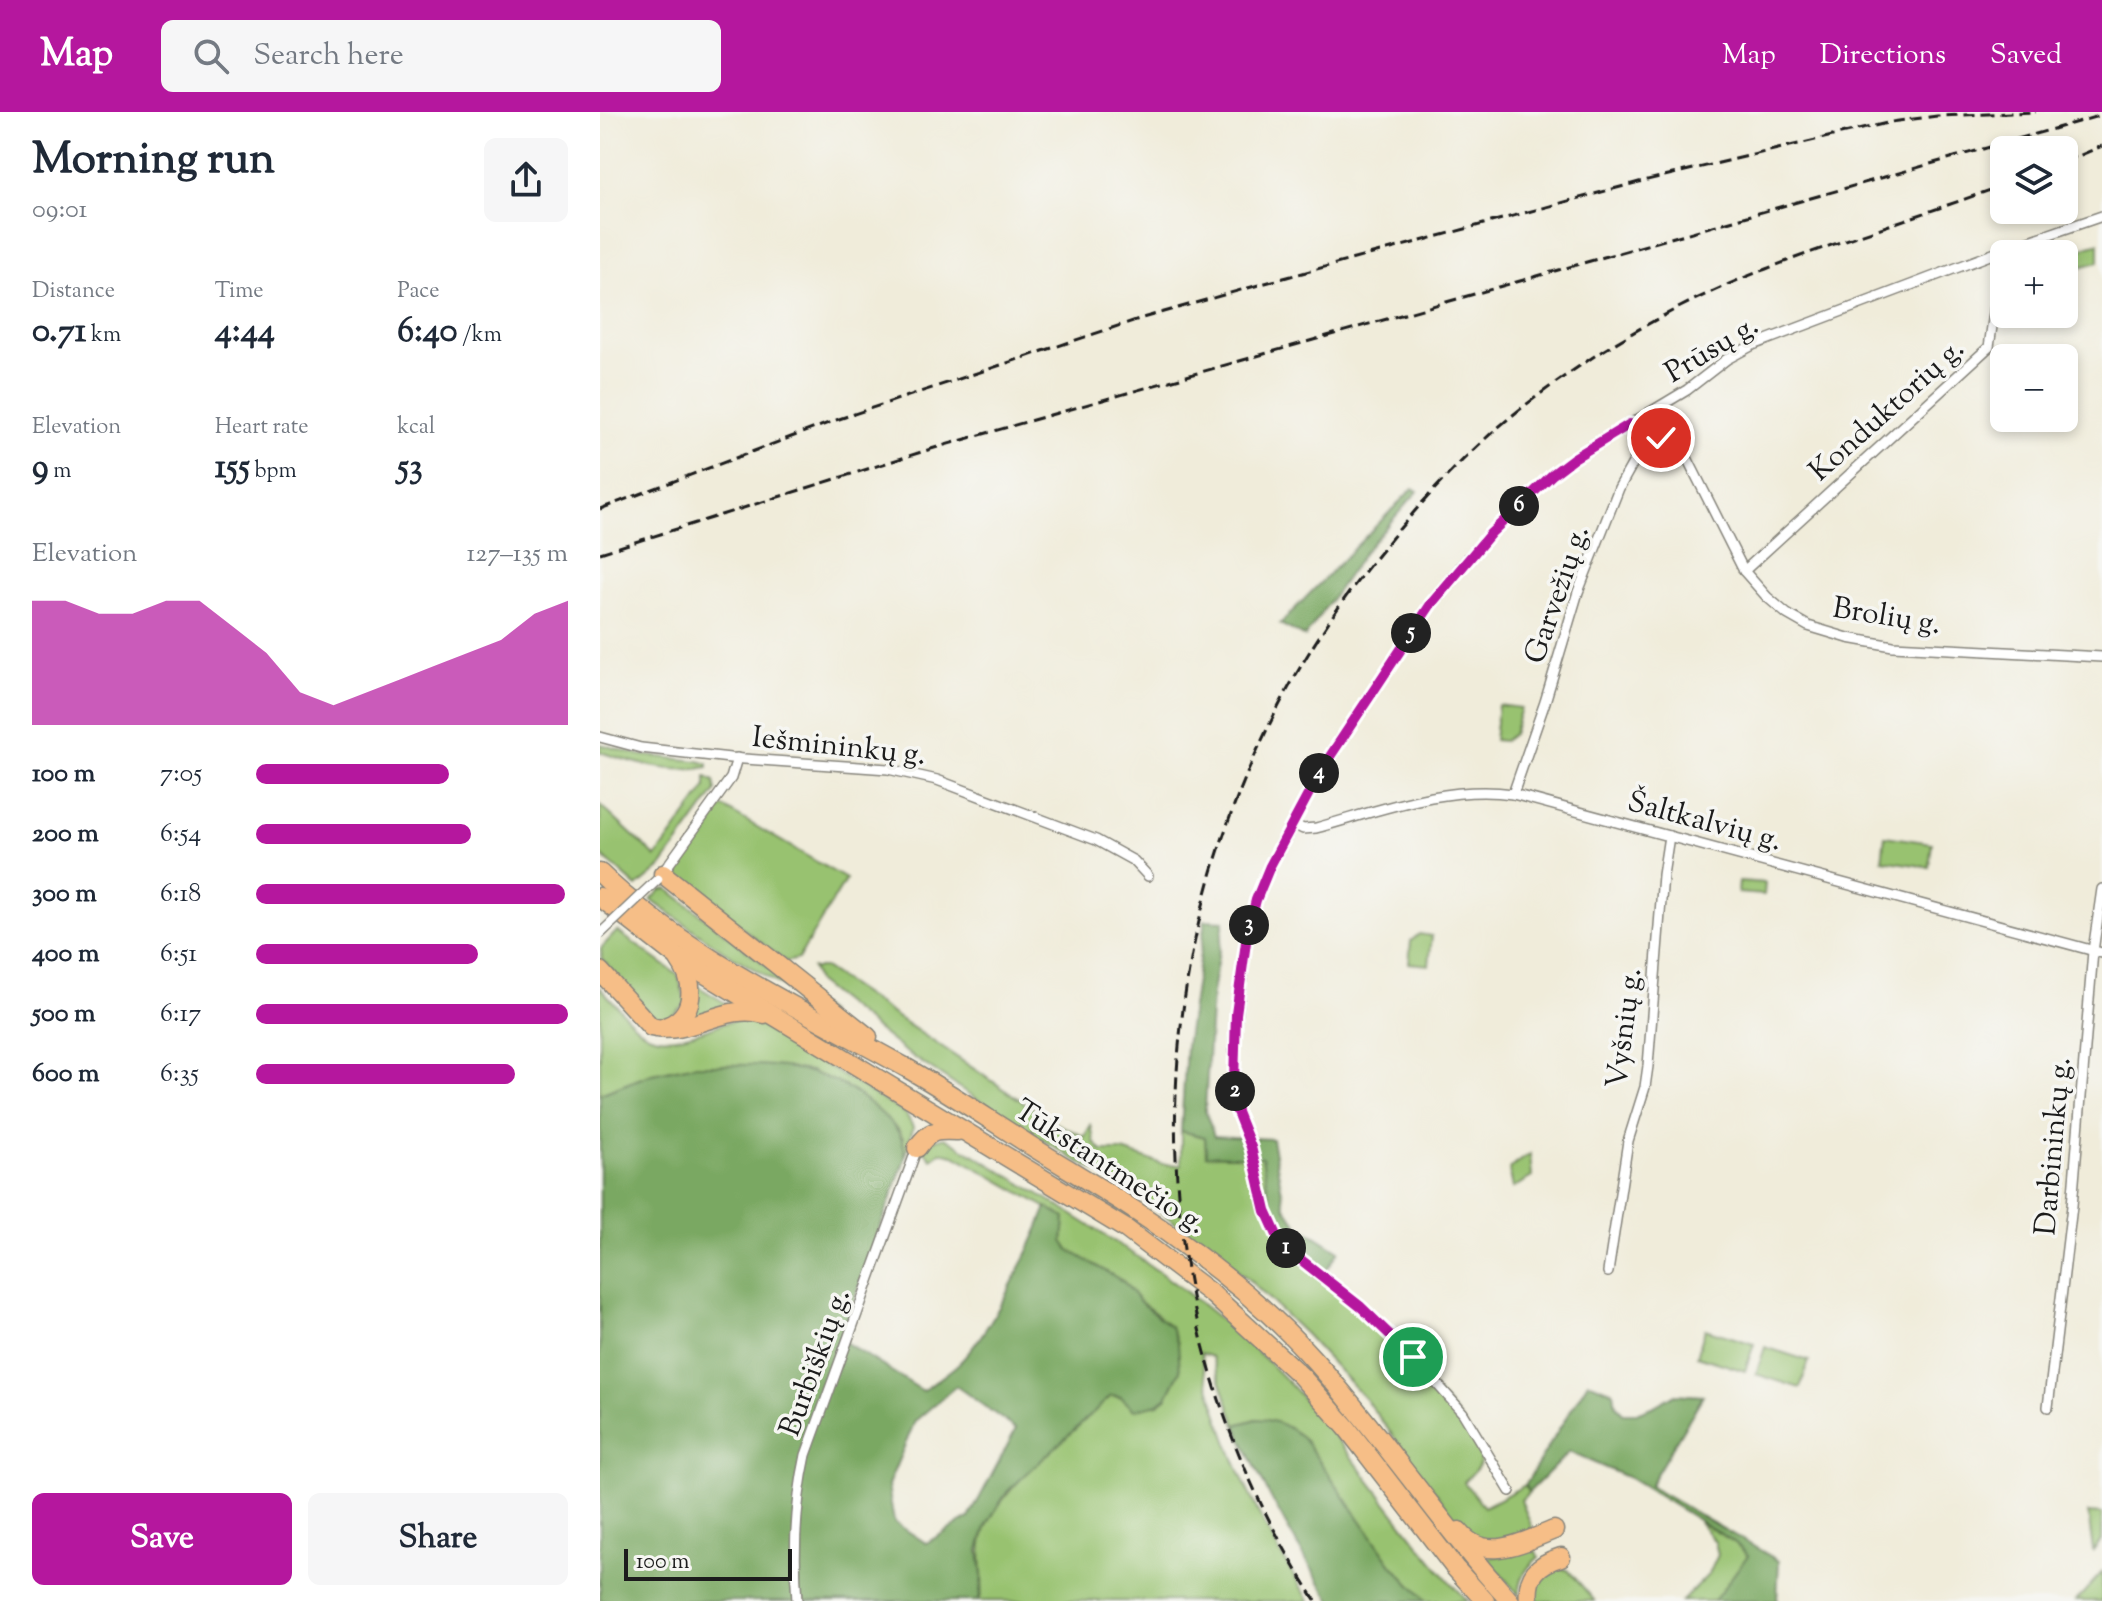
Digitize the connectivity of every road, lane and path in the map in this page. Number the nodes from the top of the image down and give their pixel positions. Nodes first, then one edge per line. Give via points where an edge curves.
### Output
1 (2102, 216) edge
2 (2033, 240) edge
3 (1990, 255) edge
4 (1992, 328) edge
5 (1661, 406) junction
6 (1630, 424) junction
7 (1674, 433) junction
8 (1643, 445) junction
9 (1744, 571) junction
10 (2102, 657) edge
11 (600, 737) edge
12 (737, 758) junction
13 (1513, 794) junction
14 (1293, 824) junction
15 (1669, 836) junction
16 (600, 873) edge
17 (660, 876) junction
18 (1148, 876) dead end
19 (2102, 889) edge
20 (600, 897) edge
21 (600, 934) edge
22 (2098, 952) edge
23 (677, 957) junction
24 (600, 971) edge
25 (776, 1018) junction
26 (659, 1029) junction
27 (908, 1069) junction
28 (908, 1099) junction
29 (961, 1131) junction
30 (917, 1148) junction
31 (1608, 1272) dead end
32 (2048, 1407) dead end
33 (1510, 1491) dead end
34 (1426, 1501) junction
35 (1554, 1530) dead end
36 (1561, 1557) dead end
37 (797, 1601) edge
38 (1485, 1601) edge
39 (1510, 1601) edge
40 (1529, 1601) edge

1 - 2 street, Prūsų g.
3 - 5 street, Prūsų g. via 1753,345
4 - 9 street, Konduktorių g. via 1989,347
5 - 6 street, Prūsų g.
5 - 7 street, Brolių g.
6 - 8 street
6 - 14 street, Prūsų g. via 1553,474 1462,565 1368,696
7 - 8 street
7 - 9 street, Brolių g.
8 - 13 street, Garvežių g. via 1589,562
9 - 10 street, Brolių g. via 1787,614 1848,638 1893,646
11 - 12 street, Iešmininkų g. via 641,748
12 - 17 street via 731,778
12 - 18 street, Iešmininkų g. via 888,769 937,780 1096,840 1134,861
13 - 14 street, Šaltkalvių g. via 1443,795 1316,828
13 - 15 street, Šaltkalvių g.
14 - 33 street, Prūsų g. via 1270,866 1250,924 1234,1041 1237,1112 1266,1211 1281,1244 1361,1307 1463,1413
15 - 22 street, Šaltkalvių g.
15 - 31 street, Vyšnių g. via 1648,1066 1628,1141
16 - 27 highway, Tūkstantmečio g. via 686,940 782,1001
17 - 21 street, bridge
17 - 27 highway
19 - 22 street, Darbininkų g.
20 - 23 highway, Tūkstantmečio g.
22 - 32 street, Darbininkų g.
23 - 25 highway, Tūkstantmečio g.
23 - 26 highway via 691,984 690,1003 681,1020
24 - 26 highway via 645,1023
25 - 26 highway via 746,1011 680,1030
25 - 28 highway, Tūkstantmečio g.
27 - 34 highway, Tūkstantmečio g. via 1140,1213 1230,1280 1315,1361
28 - 29 highway, Tūkstantmečio g.
28 - 30 highway via 918,1128
29 - 30 highway via 926,1135
29 - 38 highway, Tūkstantmečio g. via 1126,1229 1263,1339 1347,1428
30 - 37 street, Burbiškių g. via 806,1455 793,1547
34 - 35 highway via 1471,1544 1484,1549
34 - 39 highway, Tūkstantmečio g.
36 - 40 highway via 1533,1572

